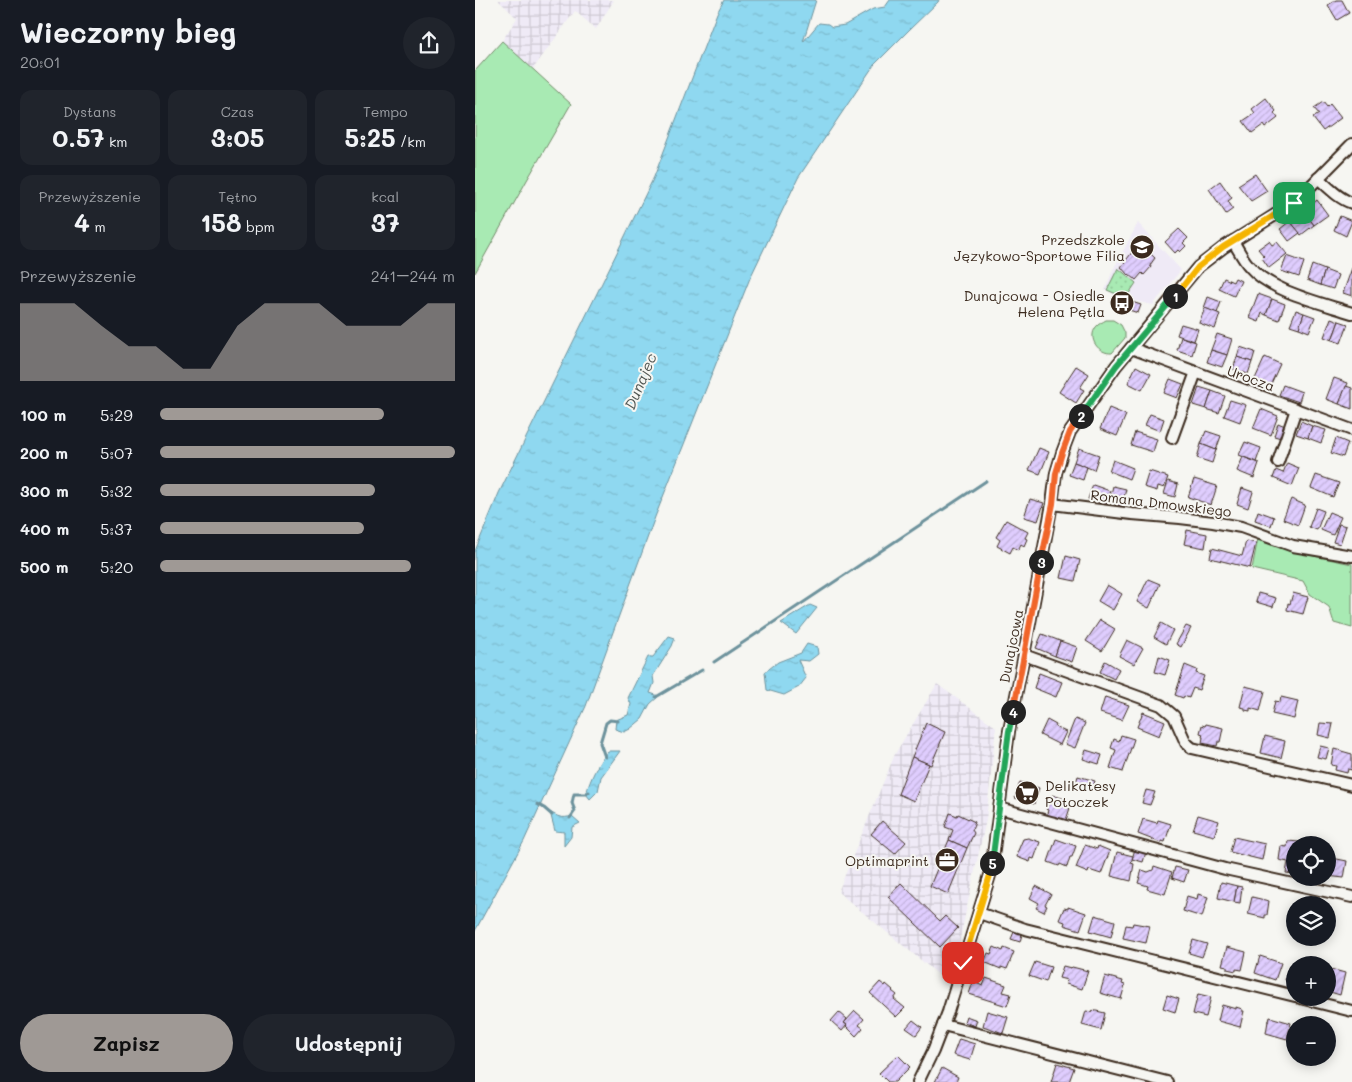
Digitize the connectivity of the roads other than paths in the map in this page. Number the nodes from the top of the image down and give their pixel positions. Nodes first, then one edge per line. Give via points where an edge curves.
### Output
1 (1352, 144) edge
2 (1319, 178) junction
3 (1352, 203) edge
4 (1233, 241) junction
5 (1352, 313) edge
6 (1131, 348) junction
7 (1196, 372) junction
8 (1296, 409) junction
9 (1352, 430) edge
10 (1172, 438) dead end
11 (1277, 462) dead end
12 (1053, 504) junction
13 (1352, 556) edge
14 (1024, 655) junction
15 (1352, 785) edge
16 (999, 808) junction
17 (1352, 897) edge
18 (979, 914) junction
19 (1286, 994) edge
20 (1332, 1006) edge
21 (1352, 1011) edge
22 (943, 1024) junction
23 (918, 1082) edge
24 (1167, 1082) edge

1 - 2 street, Dunajcowa
2 - 3 street
2 - 4 street, Dunajcowa via 1294,203
4 - 5 street via 1250,267 1279,289
4 - 6 street, Dunajcowa via 1198,267
6 - 7 street, Urocza
6 - 12 street, Dunajcowa via 1070,432 1056,473
7 - 8 street, Urocza
7 - 10 street
8 - 9 street, Urocza
8 - 11 street
12 - 13 street, Romana Dmowskiego via 1213,522 1241,527 1293,546
12 - 14 street, Dunajcowa
14 - 15 street via 1161,705 1174,716 1185,742 1192,748
14 - 16 street, Dunajcowa via 1009,731
16 - 17 street via 1225,869
16 - 18 street, Dunajcowa via 991,872
18 - 19 street via 1025,929
18 - 22 street, Dunajcowa
20 - 21 street
22 - 23 street, Dunajcowa
22 - 24 street

